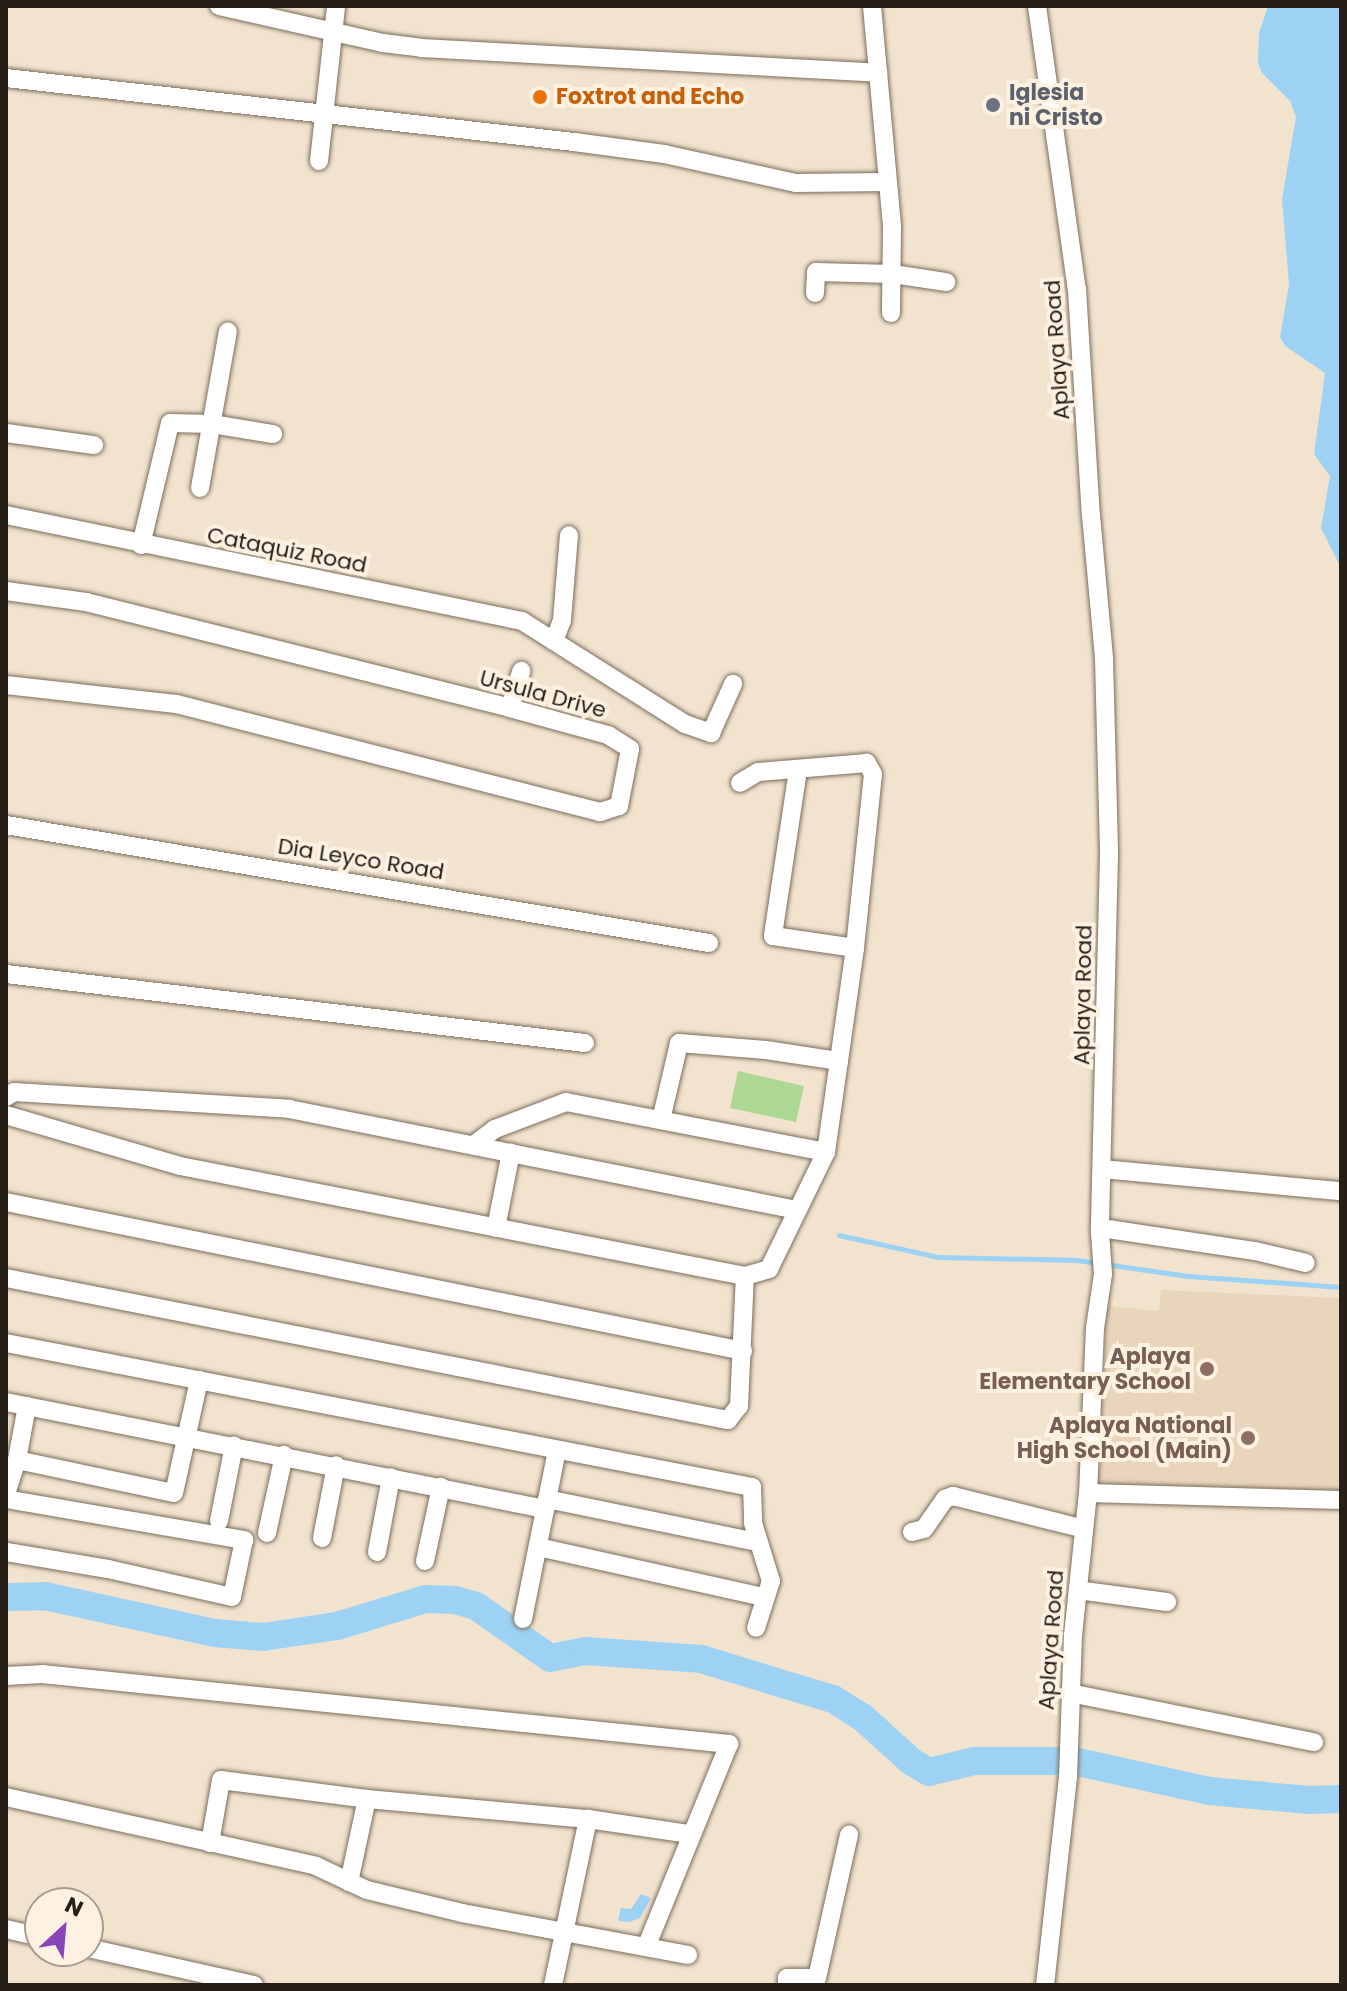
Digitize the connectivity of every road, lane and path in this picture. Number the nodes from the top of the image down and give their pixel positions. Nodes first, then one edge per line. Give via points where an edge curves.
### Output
1 (219, 6) edge
2 (336, 6) edge
3 (872, 6) edge
4 (1037, 6) edge
5 (332, 32) junction
6 (878, 73) junction
7 (6, 78) edge
8 (323, 115) junction
9 (319, 161) dead end
10 (887, 182) junction
11 (893, 274) junction
12 (946, 282) dead end
13 (815, 293) dead end
14 (891, 313) dead end
15 (228, 331) dead end
16 (212, 424) junction
17 (6, 433) edge
18 (273, 434) dead end
19 (94, 445) dead end
20 (200, 488) dead end
21 (6, 515) edge
22 (569, 535) dead end
23 (141, 545) junction
24 (6, 591) edge
25 (554, 641) junction
26 (521, 671) dead end
27 (733, 684) dead end
28 (6, 685) edge
29 (510, 708) junction
30 (798, 770) junction
31 (740, 783) dead end
32 (6, 825) edge
33 (709, 943) dead end
34 (855, 948) junction
35 (6, 974) edge
36 (585, 1043) dead end
37 (839, 1061) junction
38 (6, 1097) edge
39 (6, 1115) edge
40 (661, 1120) junction
41 (475, 1144) junction
42 (511, 1152) junction
43 (826, 1152) junction
44 (1102, 1169) junction
45 (1341, 1191) edge
46 (6, 1202) edge
47 (797, 1210) junction
48 (496, 1228) junction
49 (1101, 1228) junction
50 (1306, 1263) dead end
51 (745, 1276) junction
52 (6, 1278) edge
53 (6, 1343) edge
54 (743, 1351) junction
55 (199, 1380) junction
56 (6, 1402) edge
57 (27, 1406) junction
58 (188, 1436) junction
59 (234, 1445) junction
60 (557, 1450) junction
61 (284, 1455) junction
62 (17, 1460) junction
63 (336, 1465) junction
64 (391, 1477) junction
65 (441, 1487) junction
66 (1088, 1493) junction
67 (6, 1496) edge
68 (1341, 1500) edge
69 (546, 1504) junction
70 (219, 1521) dead end
71 (1084, 1529) junction
72 (912, 1532) dead end
73 (267, 1533) dead end
74 (322, 1538) dead end
75 (757, 1542) junction
76 (538, 1547) junction
77 (6, 1552) edge
78 (377, 1552) dead end
79 (425, 1561) dead end
80 (1078, 1590) junction
81 (764, 1597) junction
82 (1167, 1602) dead end
83 (523, 1619) dead end
84 (756, 1628) dead end
85 (6, 1676) edge
86 (1070, 1693) junction
87 (1314, 1742) dead end
88 (6, 1797) edge
89 (367, 1799) junction
90 (588, 1819) junction
91 (690, 1834) junction
92 (849, 1835) dead end
93 (210, 1843) junction
94 (349, 1882) junction
95 (567, 1930) junction
96 (646, 1947) junction
97 (104, 1952) edge
98 (688, 1955) dead end
99 (254, 1985) edge
100 (553, 1985) edge
101 (787, 1985) edge
102 (1045, 1985) edge

1 - 5 street
2 - 5 street
3 - 6 street
4 - 44 street, Aplaya Road via 1077,289 1104,659 1109,854
5 - 6 street via 421,48
5 - 8 street
6 - 10 street
7 - 8 street
8 - 9 street
8 - 10 street via 664,154 796,183
10 - 11 street
11 - 12 street
11 - 13 street via 816,272
11 - 14 street
15 - 16 street
16 - 18 street
16 - 20 street
16 - 23 street via 170,423
17 - 19 street
21 - 23 street, Cataquiz Road
22 - 25 street via 562,620
23 - 25 street, Cataquiz Road via 522,621
24 - 29 street, Ursula Drive via 86,602
25 - 27 street, Cataquiz Road via 685,724 711,733
26 - 29 street
28 - 29 street, Ursula Drive via 176,704 600,812 619,806 630,749 608,735
30 - 31 street via 758,772
30 - 34 street via 773,936
30 - 34 street via 867,763 873,774
32 - 33 street, Dia Leyco Road
34 - 37 street
35 - 36 street
37 - 40 street via 679,1043
37 - 43 street
38 - 41 street via 14,1092 289,1109
39 - 48 street via 180,1166
40 - 41 street via 566,1102 495,1129
40 - 43 street
41 - 42 street
42 - 47 street
42 - 48 street
43 - 47 street
44 - 45 street
44 - 49 street, Aplaya Road
46 - 54 street
47 - 51 street via 769,1269
48 - 51 street
49 - 50 street
49 - 66 street, Aplaya Road via 1104,1265 1095,1328
51 - 54 street
52 - 54 street via 728,1420 739,1406
53 - 55 street
55 - 58 street
55 - 60 street
56 - 57 street
57 - 58 street
57 - 62 street
58 - 59 street
58 - 62 street via 174,1493
59 - 61 street
59 - 70 street
60 - 69 street
60 - 75 street via 752,1487
61 - 63 street
61 - 73 street
62 - 67 street
63 - 64 street
63 - 74 street
64 - 65 street
64 - 78 street
65 - 69 street
65 - 79 street
66 - 68 street
66 - 71 street, Aplaya Road
67 - 77 street via 244,1540 232,1597
69 - 75 street
69 - 76 street
71 - 72 street via 953,1496 945,1499 924,1529
71 - 80 street, Aplaya Road
75 - 81 street via 771,1581
76 - 81 street
76 - 83 street
80 - 82 street
80 - 86 street, Aplaya Road
81 - 84 street
85 - 91 street via 42,1674 729,1744
86 - 87 street
86 - 102 street, Aplaya Road via 1068,1777
88 - 93 street
89 - 90 street
89 - 93 street via 221,1780
89 - 94 street
90 - 91 street
90 - 95 street
91 - 96 street
92 - 101 street via 817,1978 787,1978
93 - 94 street via 316,1866
94 - 95 street via 462,1913
95 - 96 street
95 - 100 street
96 - 98 street
97 - 99 street

